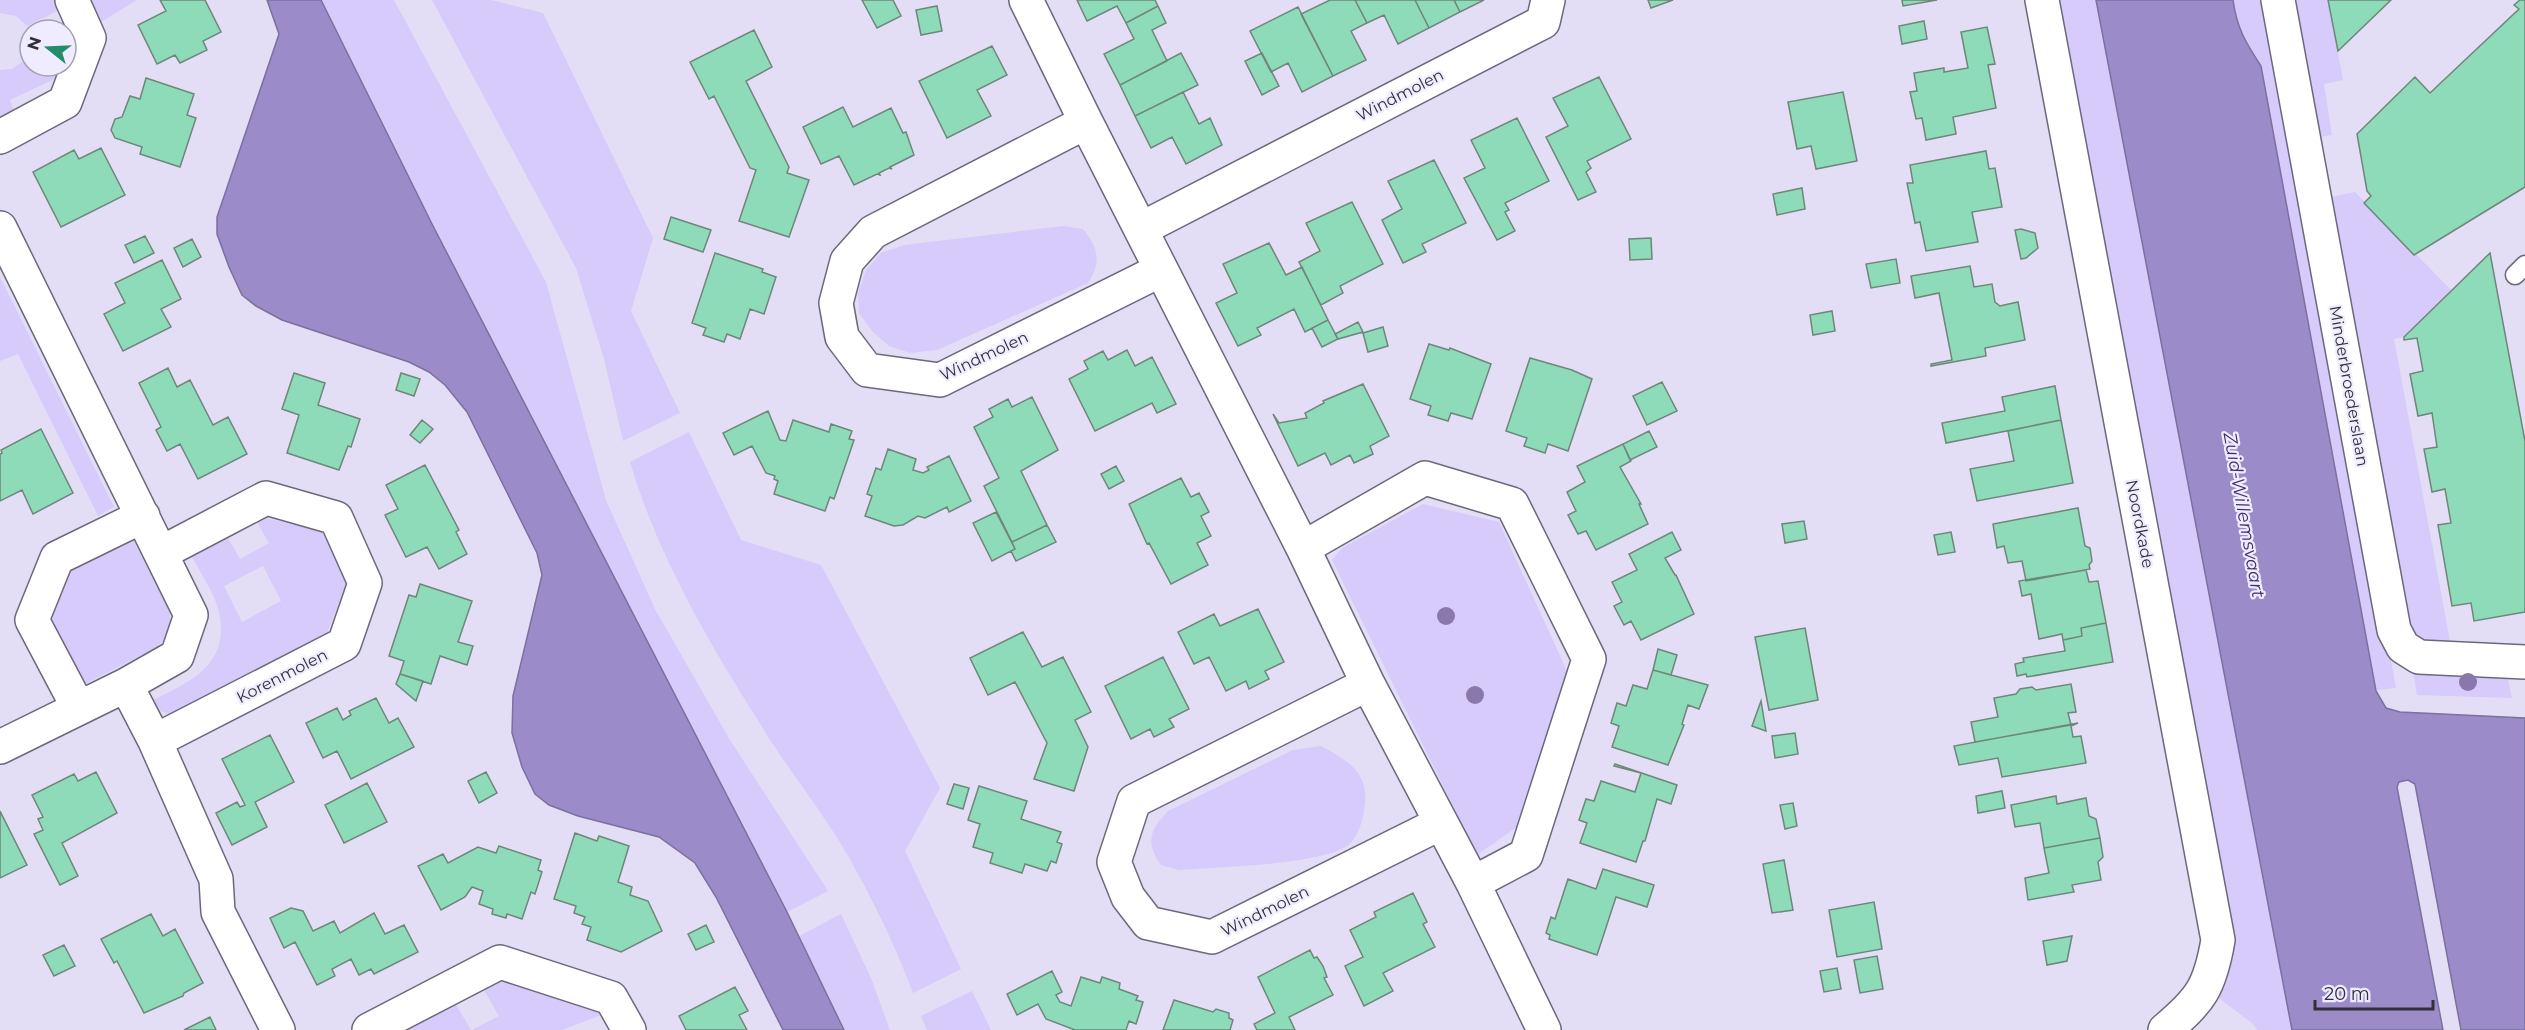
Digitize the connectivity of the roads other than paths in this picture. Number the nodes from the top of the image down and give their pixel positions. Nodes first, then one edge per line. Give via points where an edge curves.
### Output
1 (72, 0) edge
2 (1026, 0) edge
3 (1548, 0) edge
4 (2042, 0) edge
5 (2278, 0) edge
6 (1086, 123) junction
7 (0, 136) edge
8 (0, 228) edge
9 (1141, 229) junction
10 (1161, 270) junction
11 (143, 516) junction
12 (1303, 548) junction
13 (161, 553) junction
14 (2525, 662) edge
15 (1368, 684) junction
16 (126, 685) junction
17 (78, 707) junction
18 (155, 741) junction
19 (0, 747) edge
20 (1441, 823) junction
21 (1473, 883) junction
22 (278, 1030) edge
23 (369, 1030) edge
24 (629, 1030) edge
25 (1544, 1030) edge
26 (2164, 1030) edge

1 - 7 street via 89,38 65,102
2 - 6 street
3 - 9 street, Windmolen via 1543,22
4 - 26 street, Noordkade via 2218,940 2204,991 2191,1008
5 - 14 street, Minderbroederslaan via 2394,630 2403,647 2419,657
6 - 9 street
6 - 10 street, Windmolen via 873,232 848,261 836,303 842,336 867,370 940,380
8 - 11 street
9 - 10 street
10 - 12 street
11 - 13 street
11 - 17 street via 57,558 32,620
12 - 15 street
12 - 21 street via 1425,478 1512,504 1588,659 1526,855
13 - 16 street via 191,615 177,656
13 - 18 street, Korenmolen via 266,498 336,519 365,583 344,644
15 - 20 street
15 - 20 street, Windmolen via 1134,801 1114,862 1128,897 1148,923 1212,937
16 - 17 street
16 - 18 street
17 - 19 street
18 - 22 street via 216,879 218,912
20 - 21 street
21 - 25 street
23 - 24 street via 500,962 611,998

